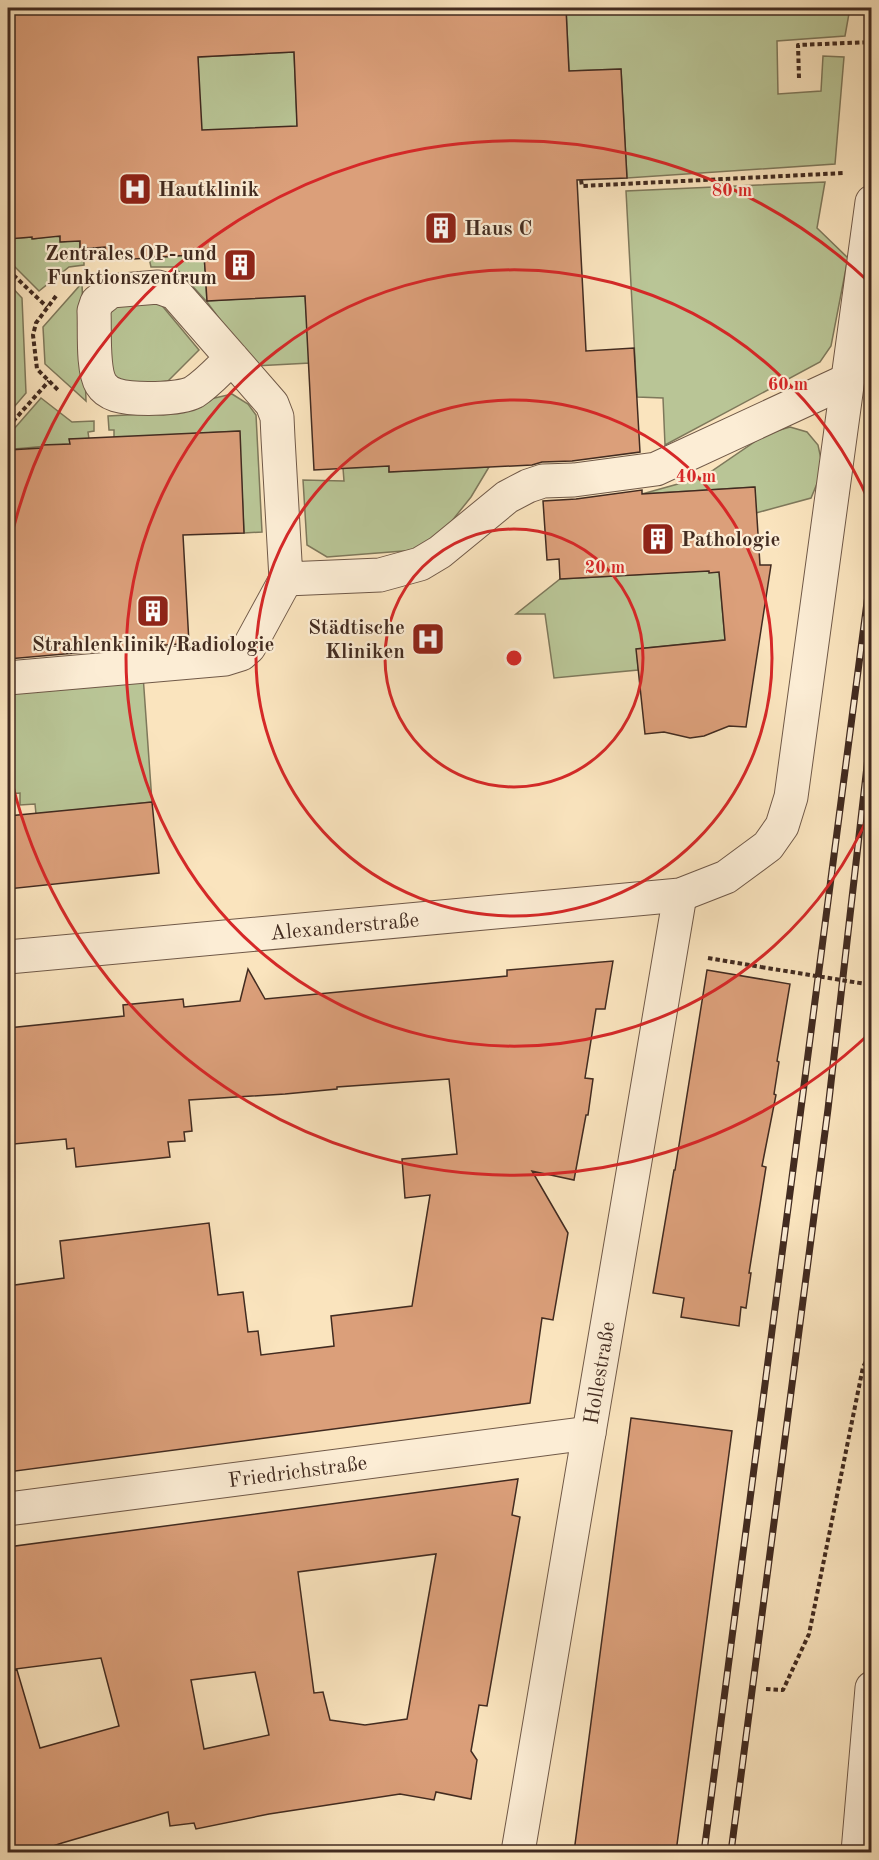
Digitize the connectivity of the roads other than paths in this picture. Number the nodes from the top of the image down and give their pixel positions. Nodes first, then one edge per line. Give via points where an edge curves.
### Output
1 (872, 202) edge
2 (232, 358) dead end
3 (846, 381) junction
4 (286, 579) junction
5 (8, 678) edge
6 (680, 895) junction
7 (8, 957) edge
8 (589, 1432) junction
9 (8, 1509) edge
10 (872, 1688) edge
11 (518, 1852) edge
12 (858, 1852) edge

1 - 3 street, Alexanderstraße
2 - 4 street via 272,404 276,417
3 - 4 street via 657,470 543,481 528,486 507,497 420,564 380,574
3 - 6 street, Alexanderstraße via 791,796 782,825 768,846 726,877
4 - 5 street via 242,654 225,659
6 - 7 street, Alexanderstraße
6 - 8 street, Hollestraße
8 - 9 street, Friedrichstraße
8 - 11 street, Hollestraße
10 - 12 street

